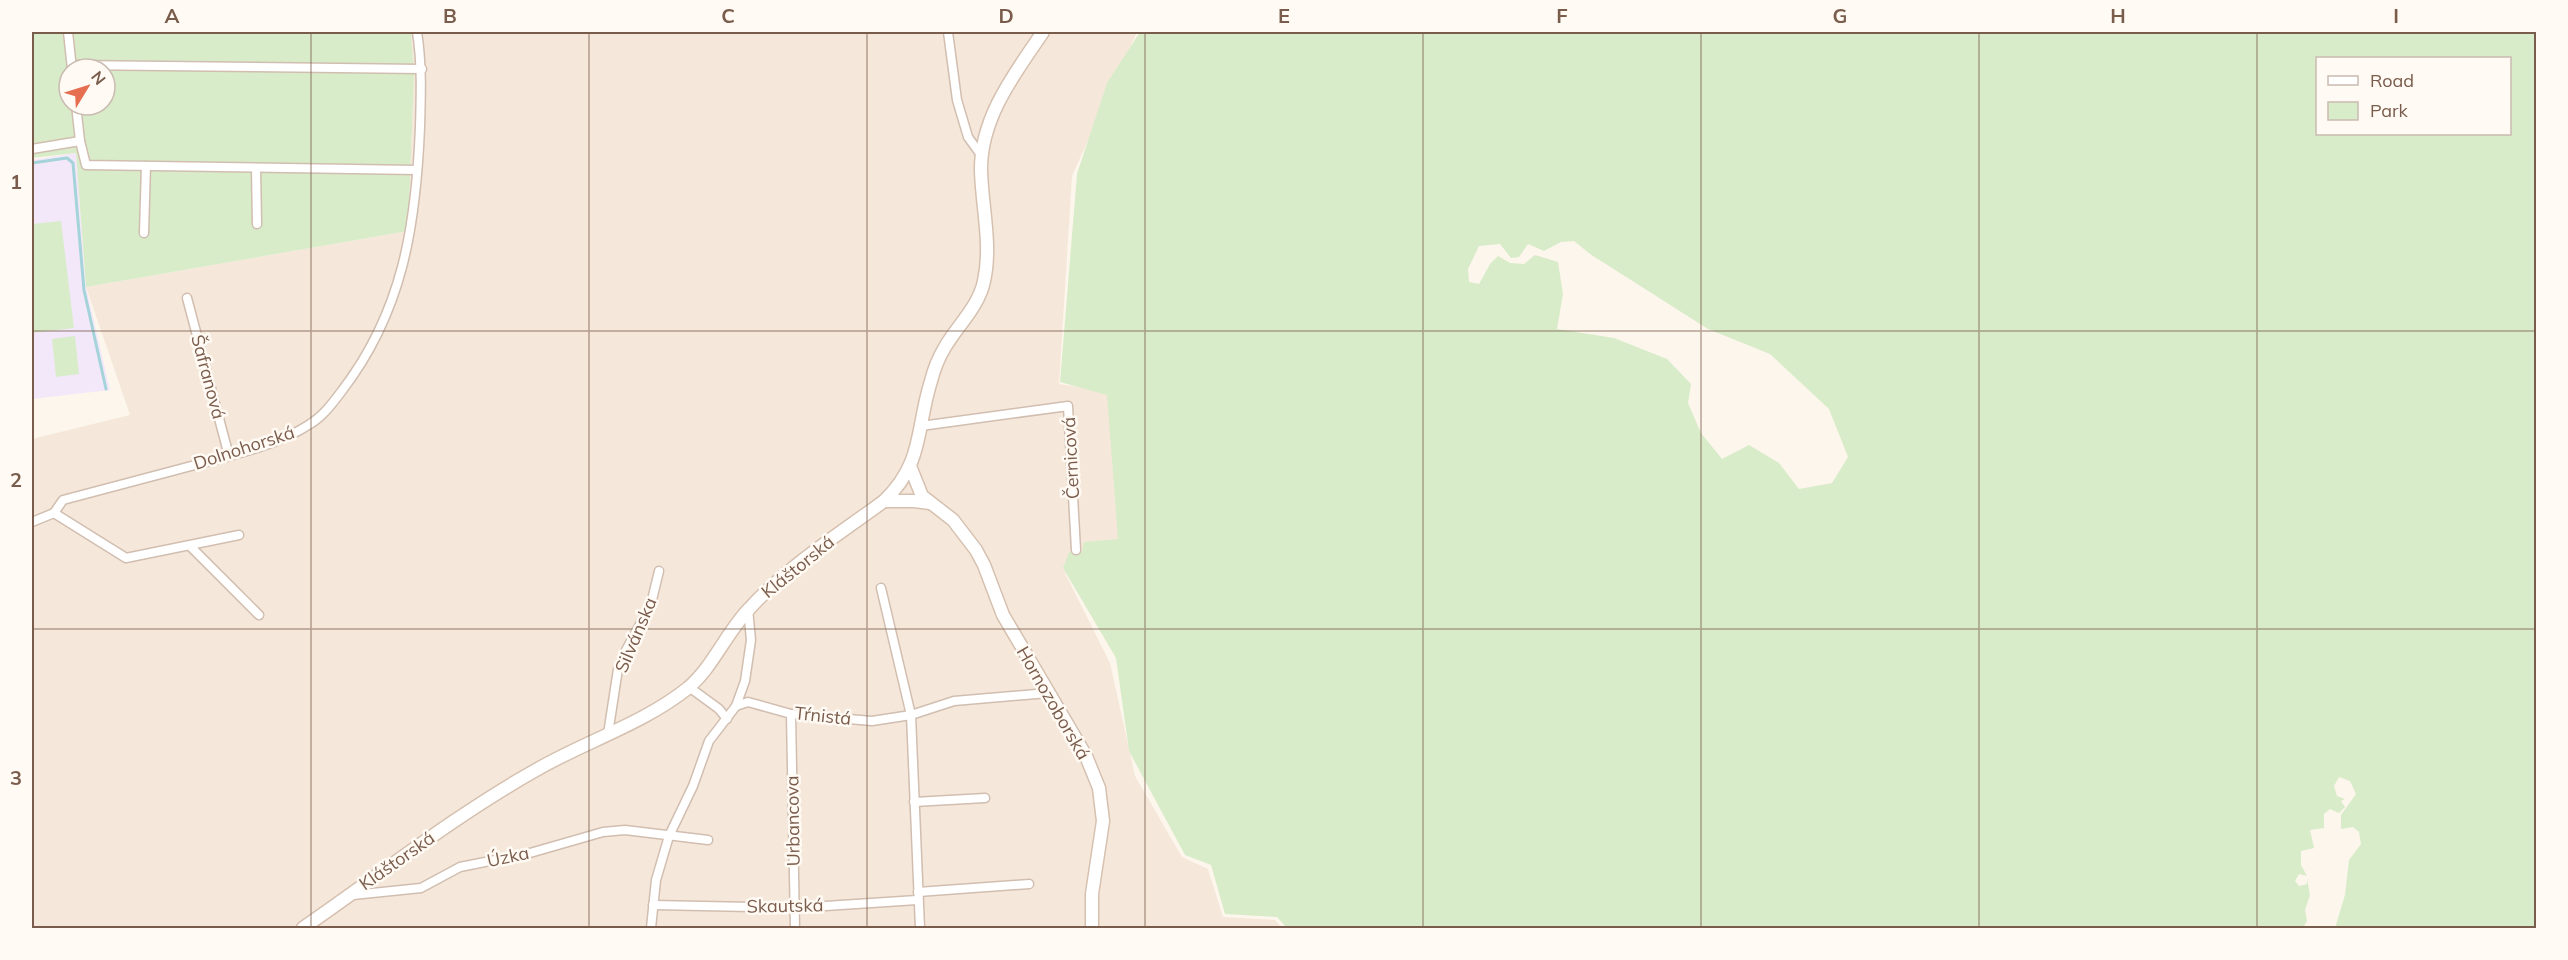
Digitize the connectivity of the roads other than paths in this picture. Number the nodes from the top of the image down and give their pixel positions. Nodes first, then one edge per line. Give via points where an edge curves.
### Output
1 (68, 32) edge
2 (417, 32) edge
3 (948, 32) edge
4 (1043, 32) edge
5 (71, 57) edge
6 (117, 67) edge
7 (422, 69) junction
8 (77, 117) edge
9 (80, 141) junction
10 (32, 149) edge
11 (981, 155) junction
12 (146, 166) junction
13 (256, 168) junction
14 (417, 170) junction
15 (257, 224) dead end
16 (144, 234) dead end
17 (187, 298) dead end
18 (921, 426) junction
19 (229, 456) junction
20 (910, 466) junction
21 (884, 501) junction
22 (930, 503) junction
23 (54, 513) junction
24 (32, 522) edge
25 (239, 535) dead end
26 (191, 547) junction
27 (1076, 550) dead end
28 (659, 571) dead end
29 (881, 588) dead end
30 (748, 609) junction
31 (259, 615) dead end
32 (689, 687) junction
33 (1048, 693) junction
34 (736, 706) junction
35 (791, 714) junction
36 (911, 715) junction
37 (727, 718) junction
38 (608, 734) junction
39 (985, 798) dead end
40 (914, 802) junction
41 (669, 836) junction
42 (708, 840) dead end
43 (1029, 884) dead end
44 (349, 895) junction
45 (918, 896) junction
46 (653, 905) junction
47 (795, 908) junction
48 (303, 928) edge
49 (651, 928) edge
50 (795, 928) edge
51 (920, 928) edge
52 (1092, 928) edge

1 - 5 street
2 - 7 street, Dolnohorská
3 - 11 street via 957,99 968,136
4 - 11 street, Kláštorská via 997,104
6 - 7 street
7 - 14 street, Dolnohorská
8 - 9 street
9 - 10 street
9 - 12 street via 86,165
11 - 18 street, Kláštorská via 987,257 984,282 937,363
12 - 13 street
12 - 16 street
13 - 14 street
13 - 15 street
14 - 19 street, Dolnohorská via 412,230 390,309 361,368 308,426
17 - 19 street, Šafranová
18 - 20 street, Kláštorská
18 - 27 street, Černicová via 1068,406
19 - 23 street, Dolnohorská via 63,500
20 - 21 street, Kláštorská
20 - 22 street, Hornozoborská via 917,487
21 - 22 street
21 - 30 street, Kláštorská via 778,581
22 - 33 street, Hornozoborská via 953,520 976,550 1003,615
23 - 24 street, Dolnohorská
23 - 26 street via 126,558
25 - 26 street
26 - 31 street
28 - 38 street, Silvánska via 651,604 618,669
29 - 36 street
30 - 32 street, Kláštorská
30 - 34 street via 751,640 745,681
32 - 37 street
32 - 38 street, Kláštorská
33 - 36 street, Tŕnistá via 954,701
33 - 52 street, Hornozoborská via 1086,756 1099,788 1102,821 1092,894
34 - 35 street, Tŕnistá via 748,702
34 - 37 street
35 - 36 street, Tŕnistá via 872,721
35 - 47 street, Urbancova
36 - 40 street
37 - 41 street via 709,741
38 - 44 street, Kláštorská via 501,791
39 - 40 street
40 - 45 street
41 - 42 street, Úzka
41 - 44 street, Úzka via 625,830 603,832 530,853 460,867 421,888
41 - 46 street
43 - 45 street, Skautská
44 - 48 street, Kláštorská
45 - 47 street, Skautská
45 - 51 street
46 - 47 street, Skautská
46 - 49 street
47 - 50 street, Urbancova

